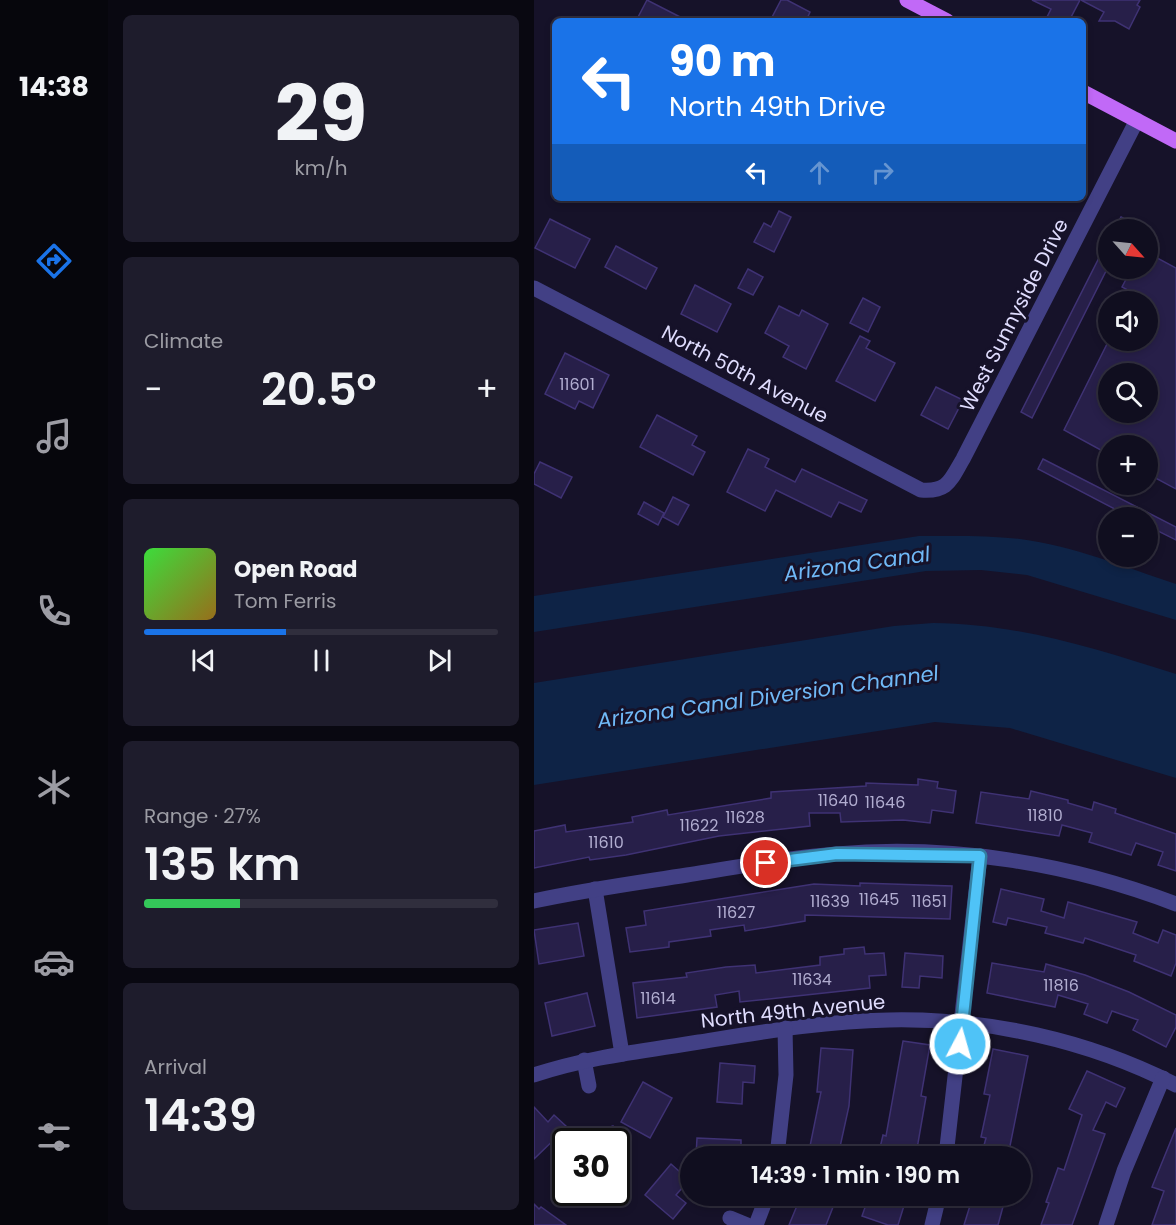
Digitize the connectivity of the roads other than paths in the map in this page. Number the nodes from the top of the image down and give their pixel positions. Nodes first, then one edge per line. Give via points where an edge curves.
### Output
1 (907, 0) edge
2 (941, 18) edge
3 (1086, 94) edge
4 (1137, 120) junction
5 (1176, 141) edge
6 (534, 288) edge
7 (938, 491) joint
8 (980, 856) junction
9 (596, 890) junction
10 (534, 901) edge
11 (1176, 904) edge
12 (962, 1022) junction
13 (785, 1028) junction
14 (622, 1054) junction
15 (584, 1060) junction
16 (534, 1075) edge
17 (1170, 1082) edge
18 (589, 1086) dead end
19 (778, 1146) edge
20 (947, 1146) edge
21 (763, 1206) edge
22 (937, 1206) edge
23 (730, 1218) dead end
24 (747, 1225) edge
25 (756, 1225) edge
26 (932, 1225) edge
27 (1106, 1225) edge

1 - 2 main road
3 - 4 main road
4 - 5 main road
4 - 7 street, West Sunnyside Drive via 963,459 948,484
6 - 7 street, North 50th Avenue via 921,490
8 - 9 street via 837,854
8 - 11 street via 1067,870
8 - 12 street
9 - 10 street
9 - 14 street
12 - 13 street, North 49th Avenue via 889,1020
12 - 17 street, North 49th Avenue via 1033,1033 1098,1053
12 - 20 street
13 - 14 street, North 49th Avenue
13 - 19 street via 786,1075
14 - 15 street, North 49th Avenue
15 - 16 street, North 49th Avenue
15 - 18 street
17 - 27 street via 1124,1171
21 - 25 street
22 - 26 street
23 - 24 street

